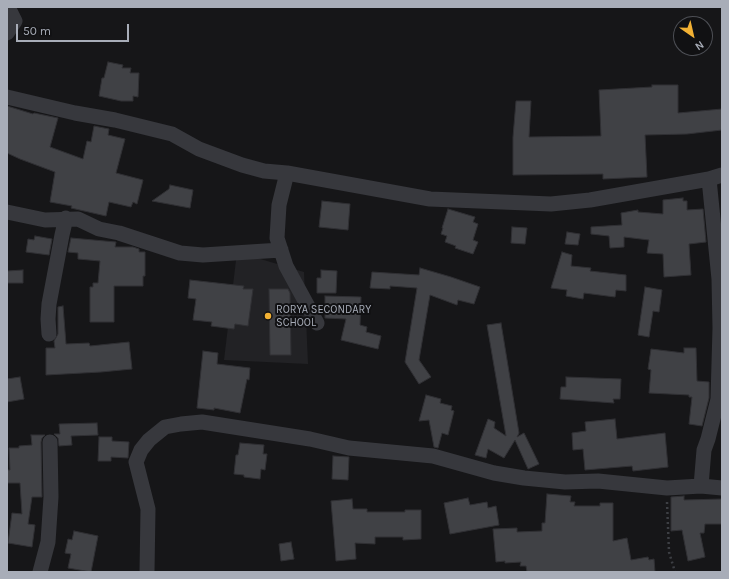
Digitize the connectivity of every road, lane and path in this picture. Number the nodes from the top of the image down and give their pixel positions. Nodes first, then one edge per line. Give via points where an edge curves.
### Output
1 (8, 7) edge
2 (7, 33) edge
3 (7, 97) edge
4 (287, 173) junction
5 (715, 177) edge
6 (7, 212) edge
7 (66, 218) junction
8 (281, 250) junction
9 (318, 323) dead end
10 (49, 334) dead end
11 (50, 442) dead end
12 (701, 486) junction
13 (666, 488) junction
14 (722, 488) edge
15 (40, 572) edge
16 (147, 572) edge
17 (674, 572) edge

1 - 2 street via 15,21
3 - 4 street via 139,125 172,134 199,149 242,165 264,171
4 - 5 street via 430,199 551,204 590,200
4 - 8 street via 279,205 276,238
5 - 12 street via 720,328 718,399 704,450
6 - 7 street via 45,220
7 - 8 street via 78,219 99,229 180,253 203,255
7 - 10 street via 49,304
8 - 9 street via 296,286
11 - 15 street via 51,497 48,542
12 - 13 street
12 - 14 street
13 - 16 street via 598,481 565,482 524,478 494,473 433,456 349,448 310,439 202,422 181,424 165,427 149,440 136,462 148,509
13 - 17 path via 668,552

